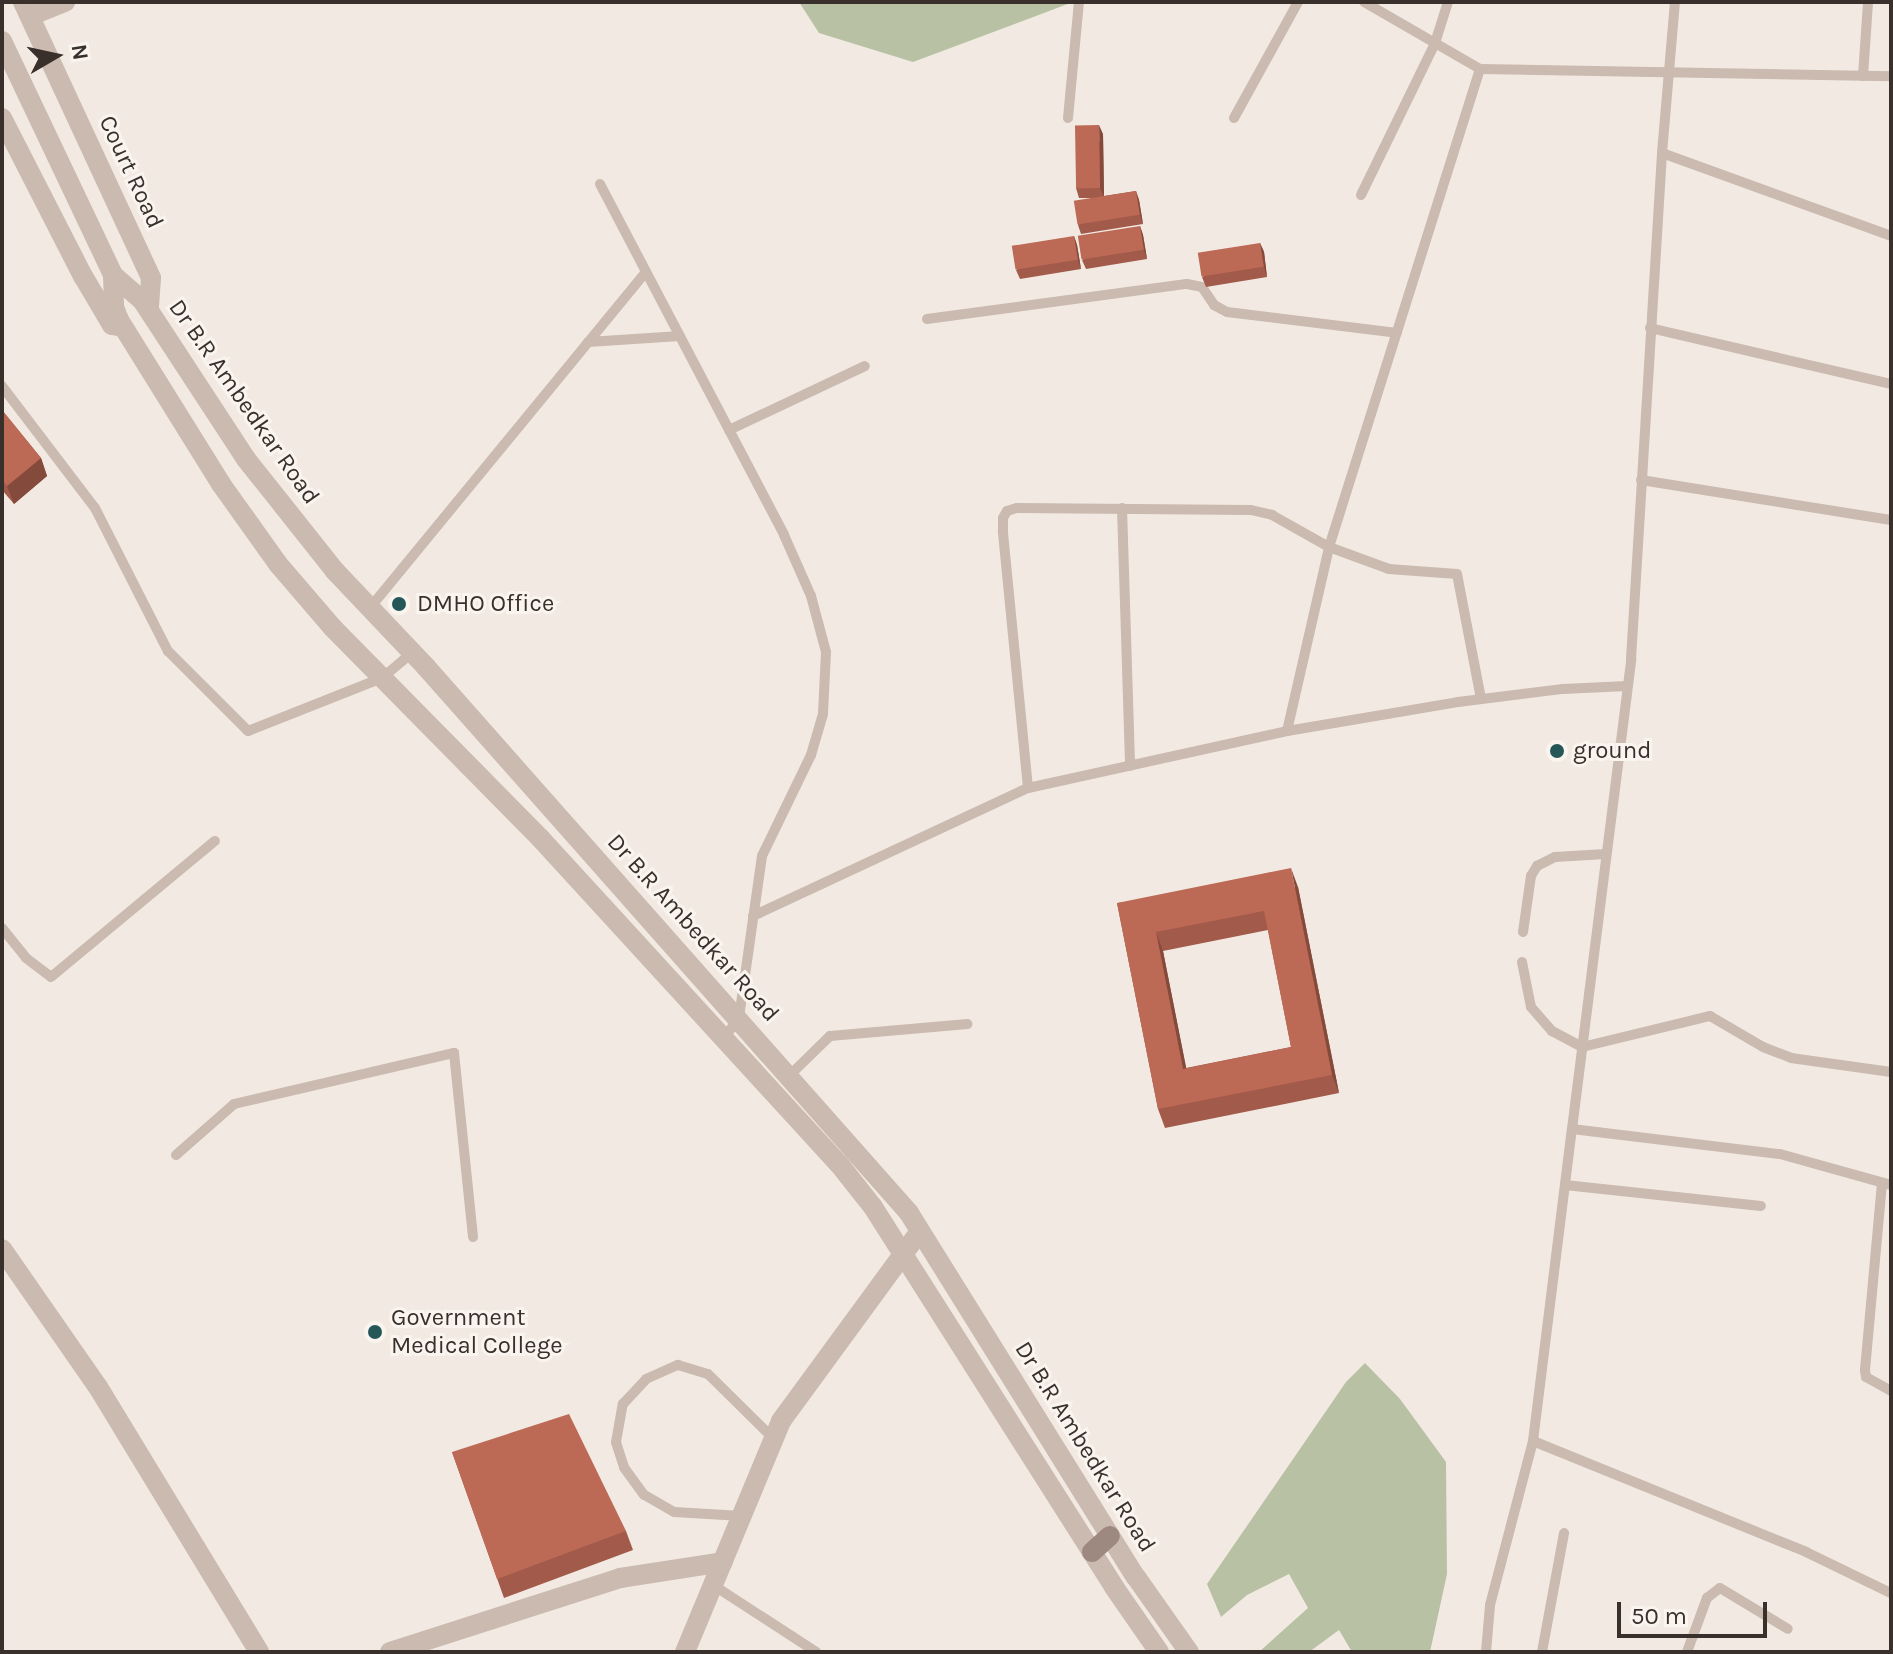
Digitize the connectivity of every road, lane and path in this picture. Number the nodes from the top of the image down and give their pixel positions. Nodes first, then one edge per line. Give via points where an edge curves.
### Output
1 (65, 2) edge
2 (1079, 2) edge
3 (1298, 2) edge
4 (1364, 2) edge
5 (1448, 2) edge
6 (1675, 2) edge
7 (1868, 2) edge
8 (27, 9) edge
9 (2, 41) edge
10 (1435, 43) junction
11 (1480, 69) junction
12 (1669, 73) junction
13 (1863, 76) junction
14 (1891, 76) edge
15 (2, 118) edge
16 (1068, 118) dead end
17 (1234, 118) dead end
18 (1662, 153) junction
19 (600, 184) dead end
20 (1361, 195) dead end
21 (1891, 236) edge
22 (108, 267) junction
23 (646, 272) junction
24 (149, 310) junction
25 (927, 319) dead end
26 (123, 327) junction
27 (1650, 328) junction
28 (1397, 333) junction
29 (680, 336) junction
30 (588, 342) junction
31 (865, 366) dead end
32 (1891, 384) edge
33 (2, 386) edge
34 (729, 430) junction
35 (1641, 480) junction
36 (1122, 508) junction
37 (1891, 520) edge
38 (1329, 547) junction
39 (369, 609) junction
40 (412, 653) junction
41 (382, 678) junction
42 (1627, 686) junction
43 (1481, 699) junction
44 (1287, 731) junction
45 (1130, 766) junction
46 (1028, 788) junction
47 (215, 841) dead end
48 (1606, 854) junction
49 (753, 916) junction
50 (2, 928) edge
51 (1523, 932) dead end
52 (1522, 962) dead end
53 (739, 1018) junction
54 (967, 1024) dead end
55 (724, 1038) junction
56 (1582, 1047) junction
57 (1891, 1072) edge
58 (790, 1075) junction
59 (1572, 1129) junction
60 (176, 1155) dead end
61 (1887, 1184) edge
62 (1565, 1185) junction
63 (1761, 1206) dead end
64 (920, 1231) junction
65 (473, 1237) dead end
66 (2, 1249) edge
67 (903, 1253) junction
68 (1891, 1391) edge
69 (774, 1439) junction
70 (1533, 1441) junction
71 (742, 1516) junction
72 (1564, 1533) dead end
73 (1110, 1536) junction
74 (1092, 1552) junction
75 (723, 1562) junction
76 (713, 1585) junction
77 (1891, 1593) edge
78 (1788, 1629) dead end
79 (259, 1652) edge
80 (390, 1652) edge
81 (685, 1652) edge
82 (816, 1652) edge
83 (1159, 1652) edge
84 (1189, 1652) edge
85 (1486, 1652) edge
86 (1542, 1652) edge
87 (1687, 1652) edge

1 - 8 street, Court Road
2 - 16 lane
3 - 17 lane
4 - 10 lane
5 - 10 lane
6 - 12 lane
7 - 13 lane
8 - 24 street, Court Road via 151,278
9 - 22 street, Dr B.R Ambedkar Road
10 - 11 lane
10 - 20 lane
11 - 12 lane
11 - 28 lane
12 - 13 lane
12 - 18 lane
13 - 14 lane
15 - 26 street via 95,297 112,325
18 - 21 lane
18 - 27 lane
19 - 23 lane
22 - 24 street, Dr B.R Ambedkar Road
22 - 26 street, Dr B.R Ambedkar Road
23 - 29 lane
23 - 30 lane
24 - 39 street, Dr B.R Ambedkar Road via 246,459
25 - 28 lane via 1187,284 1202,287 1214,305 1227,312
26 - 41 street, Dr B.R Ambedkar Road via 278,564
27 - 32 lane
27 - 35 lane
28 - 38 lane
29 - 30 lane
29 - 34 lane
30 - 39 lane
31 - 34 lane
33 - 41 lane via 95,508 168,651 248,731
34 - 49 lane via 811,596 826,652 823,714 811,755 768,839
35 - 37 lane
35 - 42 lane
36 - 38 lane via 1251,510 1272,515
36 - 45 lane
36 - 46 lane via 1017,508 1003,518
38 - 43 lane via 1389,569 1457,574
38 - 44 lane
39 - 40 street, Dr B.R Ambedkar Road
40 - 41 lane
40 - 53 street, Dr B.R Ambedkar Road
41 - 55 street, Dr B.R Ambedkar Road via 541,839
42 - 43 lane
42 - 48 lane
43 - 44 lane
44 - 45 lane
45 - 46 lane
46 - 49 lane
47 - 50 lane via 51,977 26,958
48 - 51 lane via 1555,857 1537,866
48 - 56 lane
49 - 53 lane
52 - 56 lane via 1531,1007 1552,1031
53 - 55 lane
53 - 58 street, Dr B.R Ambedkar Road
54 - 58 lane via 830,1036
55 - 67 street, Dr B.R Ambedkar Road via 839,1164
56 - 57 lane via 1710,1016 1782,1055
56 - 59 lane
58 - 64 street, Dr B.R Ambedkar Road via 878,1174
59 - 61 lane via 1780,1154
59 - 62 lane
60 - 65 lane via 234,1104 454,1053
61 - 68 lane via 1865,1370 1866,1377
62 - 63 lane
62 - 70 lane
64 - 67 street
64 - 73 street, Dr B.R Ambedkar Road
66 - 79 street via 98,1387
67 - 69 street via 781,1421
67 - 74 street, Dr B.R Ambedkar Road
69 - 71 street
69 - 71 lane via 708,1374 678,1365 646,1379 623,1404 616,1442 624,1467 644,1495 674,1512
70 - 77 lane via 1806,1552
70 - 85 lane via 1490,1605
71 - 75 street
72 - 86 lane
73 - 74 main road
73 - 84 street, Dr B.R Ambedkar Road
74 - 83 street, Dr B.R Ambedkar Road
75 - 76 street
75 - 80 street via 620,1578
76 - 81 street
76 - 82 lane
78 - 87 lane via 1720,1588 1707,1598

